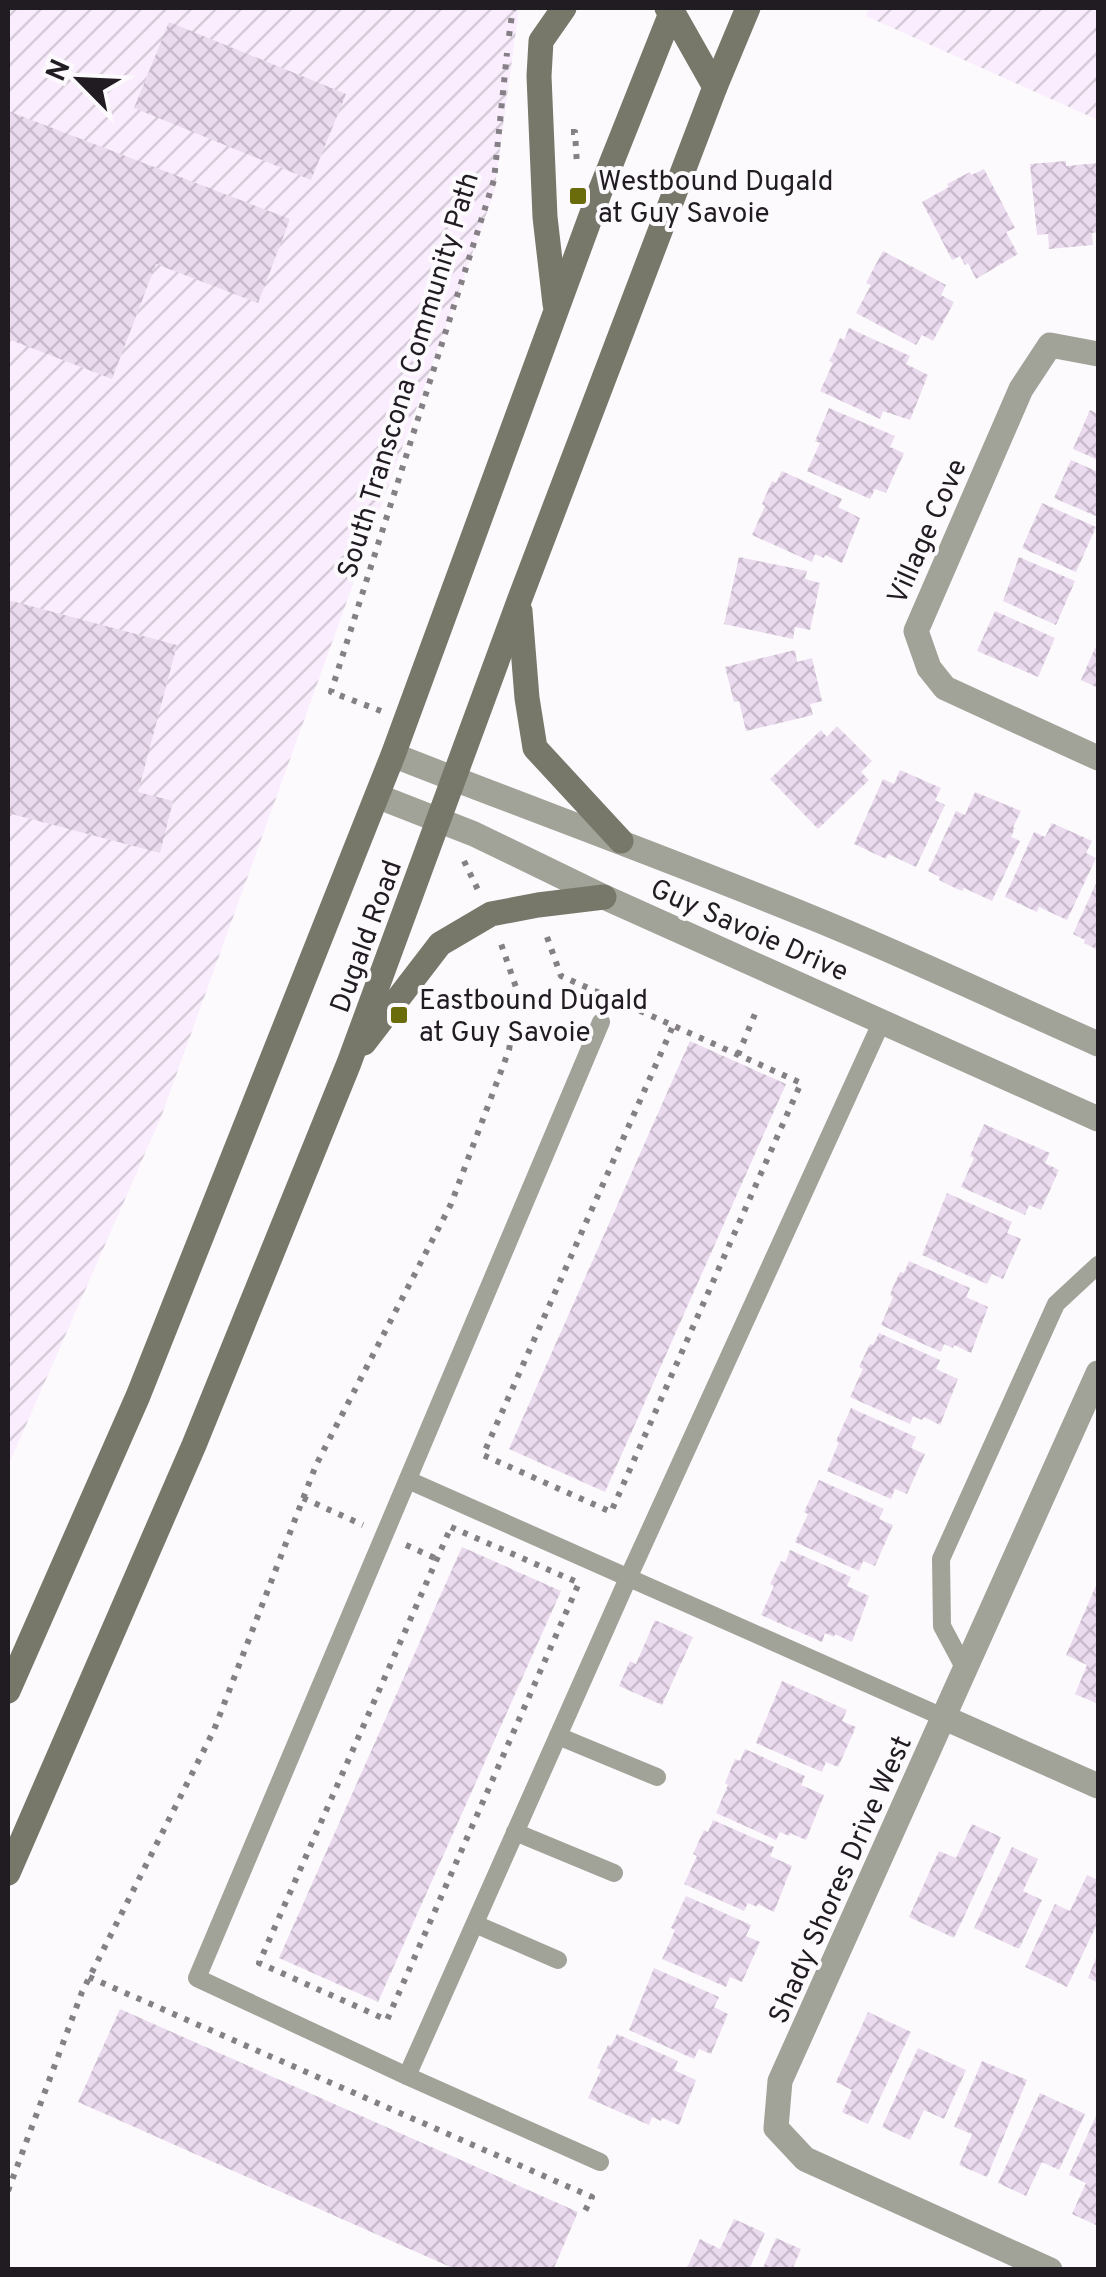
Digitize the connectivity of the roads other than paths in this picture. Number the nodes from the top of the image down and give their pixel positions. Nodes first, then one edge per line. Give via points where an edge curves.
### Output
1 (564, 8) edge
2 (748, 8) edge
3 (671, 9) edge
4 (715, 87) junction
5 (556, 312) junction
6 (1098, 354) edge
7 (519, 601) junction
8 (393, 755) junction
9 (1098, 758) edge
10 (455, 779) junction
11 (376, 796) junction
12 (440, 820) junction
13 (622, 841) junction
14 (604, 897) junction
15 (882, 1021) junction
16 (601, 1022) dead end
17 (1098, 1044) edge
18 (349, 1063) junction
19 (1098, 1119) edge
20 (1098, 1265) edge
21 (1098, 1373) edge
22 (408, 1480) junction
23 (629, 1576) junction
24 (966, 1670) junction
25 (8, 1691) edge
26 (945, 1718) junction
27 (558, 1736) junction
28 (657, 1777) dead end
29 (1098, 1786) edge
30 (515, 1832) junction
31 (8, 1873) edge
32 (614, 1873) dead end
33 (475, 1924) junction
34 (558, 1960) dead end
35 (407, 2076) junction
36 (600, 2162) dead end
37 (1050, 2270) edge

1 - 5 main road via 541,42 539,76
2 - 4 main road, Dugald Road
3 - 4 main road
3 - 5 main road, Dugald Road
4 - 7 main road, Dugald Road
5 - 8 main road, Dugald Road
6 - 9 street, Village Cove via 1050,345 1030,374 916,631 928,668 945,688
7 - 10 main road, Dugald Road
7 - 13 main road via 535,748
8 - 10 street, Guy Savoie Drive
8 - 11 main road, Dugald Road
10 - 12 main road, Dugald Road
10 - 13 street, Guy Savoie Drive
11 - 12 street, Guy Savoie Drive
11 - 25 main road, Dugald Road via 138,1396
12 - 14 street, Guy Savoie Drive
12 - 18 main road, Dugald Road
13 - 17 street, Guy Savoie Drive
14 - 15 street, Guy Savoie Drive
14 - 18 main road via 491,914 440,944
15 - 19 street, Guy Savoie Drive
15 - 23 lane
16 - 22 lane
18 - 31 main road, Dugald Road
20 - 24 lane via 1056,1304 941,1559 942,1626
21 - 24 street, Shady Shores Drive West
22 - 23 lane
22 - 35 lane via 197,1978
23 - 26 lane
23 - 27 lane
24 - 26 street, Shady Shores Drive West
26 - 29 street
26 - 37 street, Shady Shores Drive West via 780,2081 776,2128 805,2159
27 - 28 lane
27 - 30 lane
30 - 32 lane
30 - 33 lane
33 - 34 lane
33 - 35 lane
35 - 36 lane

